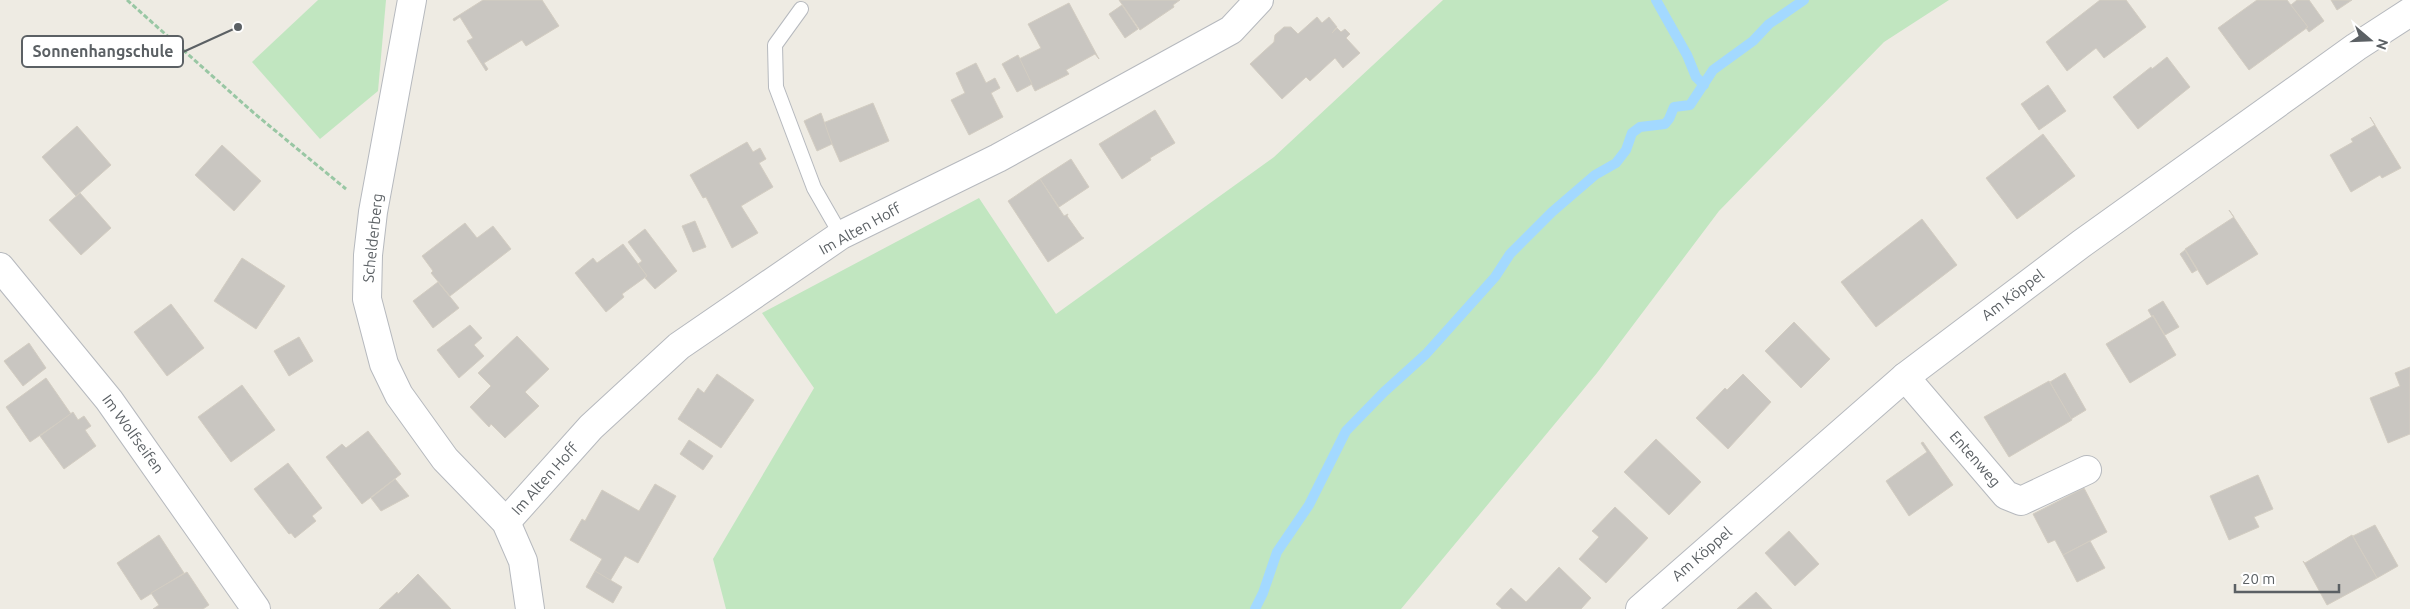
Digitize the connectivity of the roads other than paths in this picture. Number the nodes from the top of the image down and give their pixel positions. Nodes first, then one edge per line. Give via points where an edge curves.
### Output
1 (412, 0) edge
2 (1259, 0) edge
3 (801, 9) dead end
4 (2410, 12) edge
5 (841, 235) junction
6 (0, 266) edge
7 (1905, 377) junction
8 (2087, 470) dead end
9 (506, 522) junction
10 (256, 609) edge
11 (530, 609) edge
12 (1640, 609) edge

1 - 9 street, Schelderberg via 373,212 367,299 384,364 399,394 445,459
2 - 5 street, Im Alten Hoff via 1231,30 998,158
3 - 5 lane via 775,45 776,87 814,188
4 - 7 street, Am Köppel via 2356,47 2081,244
5 - 9 street, Im Alten Hoff via 678,346 591,427
6 - 10 street, Im Wolfseifen via 109,400
7 - 8 street, Entenweg via 2006,496 2021,501
7 - 12 street, Am Köppel
9 - 11 street, Schelderberg via 522,561

